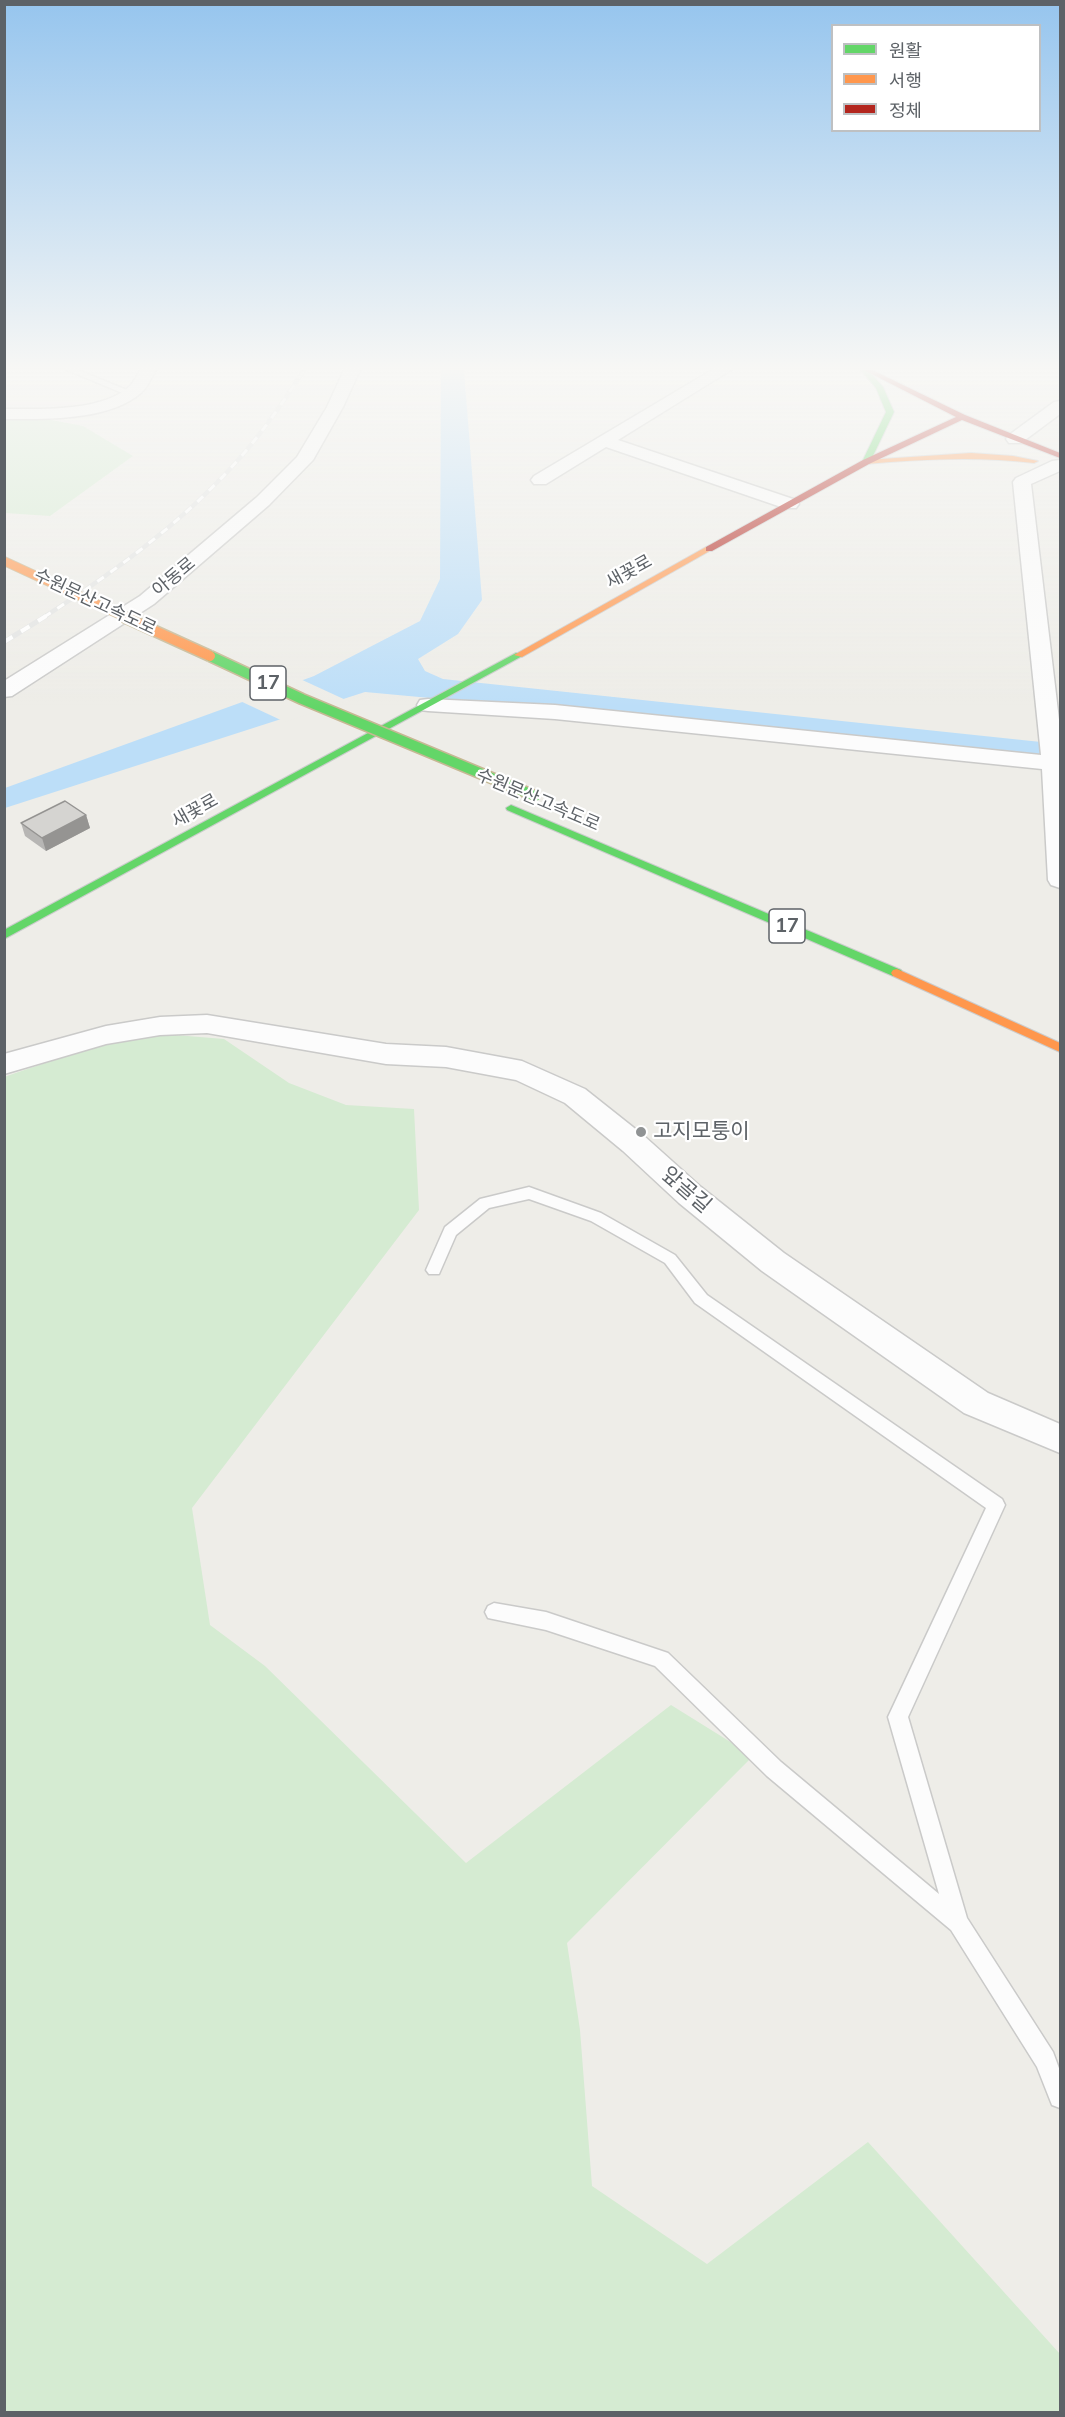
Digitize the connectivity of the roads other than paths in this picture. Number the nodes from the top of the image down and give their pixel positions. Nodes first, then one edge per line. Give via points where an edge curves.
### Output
1 (281, 483) edge
2 (727, 483) edge
3 (828, 483) edge
4 (1022, 483) edge
5 (790, 504) junction
6 (4, 561) edge
7 (89, 619) dead end
8 (121, 634) dead end
9 (4, 691) edge
10 (431, 703) junction
11 (347, 737) dead end
12 (380, 751) dead end
13 (1055, 762) edge
14 (541, 798) dead end
15 (505, 806) dead end
16 (1060, 880) edge
17 (4, 935) edge
18 (1060, 1048) edge
19 (4, 1064) edge
20 (434, 1270) dead end
21 (1060, 1439) edge
22 (494, 1612) dead end
23 (958, 1923) junction
24 (1060, 2097) edge

1 - 9 street, 아동로 via 147,600
2 - 5 street
3 - 5 main road, 새꽃로
4 - 13 street via 1047,729
5 - 10 main road, 새꽃로
6 - 14 main road, 수원문산고속도로 / 17, bridge via 302,699
7 - 8 main road, 수원문산고속도로
10 - 13 street
10 - 17 main road, 새꽃로
11 - 12 main road
13 - 16 street
15 - 18 main road, 수원문산고속도로 / 17 via 863,958
19 - 21 street, 앞골길 via 106,1035 160,1026 207,1024 386,1054 446,1057 522,1071 575,1096 782,1268 976,1403
20 - 23 lane via 450,1231 485,1203 529,1193 596,1217 670,1259 700,1299 996,1505 898,1717
22 - 23 lane via 546,1621 661,1659 774,1769
23 - 24 lane via 1045,2060

